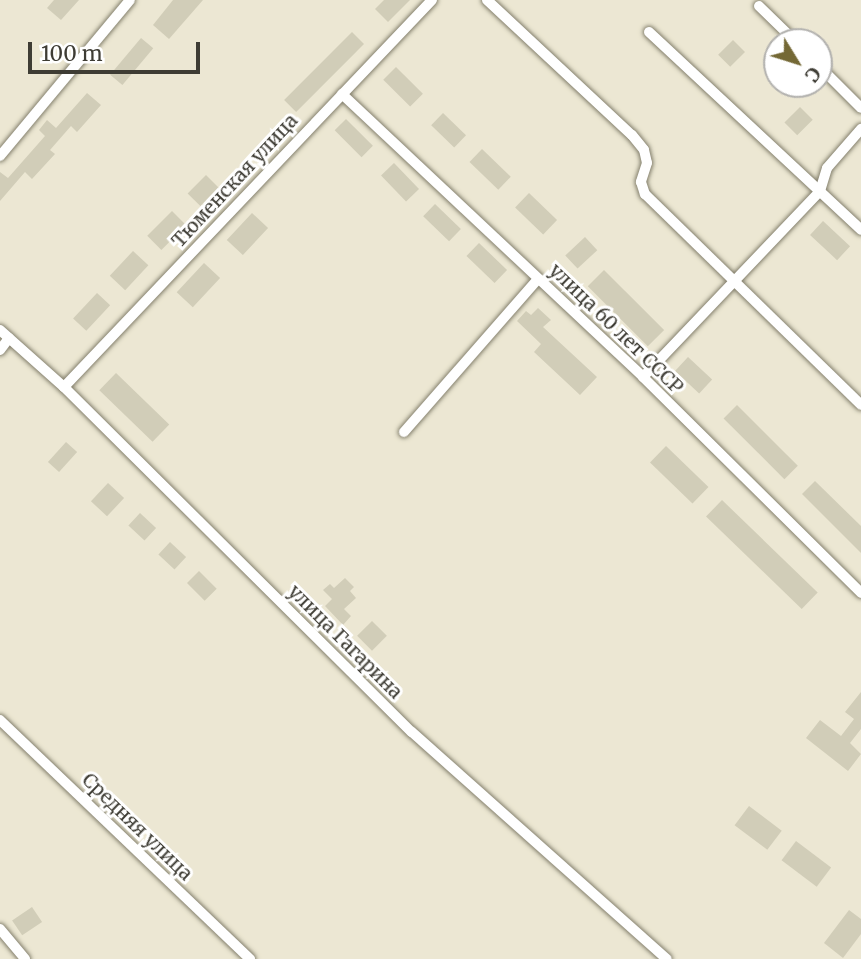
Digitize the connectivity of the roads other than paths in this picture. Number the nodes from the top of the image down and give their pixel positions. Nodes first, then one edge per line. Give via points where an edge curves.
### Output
1 (130, 0) edge
2 (432, 0) edge
3 (487, 0) edge
4 (759, 6) dead end
5 (782, 28) edge
6 (649, 32) dead end
7 (833, 80) edge
8 (342, 94) junction
9 (861, 108) edge
10 (861, 129) edge
11 (0, 156) edge
12 (820, 191) junction
13 (861, 229) edge
14 (538, 279) junction
15 (733, 282) junction
16 (5, 334) edge
17 (0, 350) edge
18 (643, 377) junction
19 (64, 387) junction
20 (861, 405) edge
21 (404, 432) dead end
22 (861, 593) edge
23 (0, 720) edge
24 (0, 929) edge
25 (26, 959) edge
26 (250, 959) edge
27 (667, 959) edge

1 - 11 street
2 - 8 street, Тюменская улица
3 - 15 street via 632,135 647,163 641,182 645,194
4 - 5 street
6 - 12 street
7 - 9 street
8 - 14 street, улица 60 лет СССР
8 - 19 street, Тюменская улица
10 - 12 street via 827,168
12 - 13 street
12 - 15 street
14 - 18 street, улица 60 лет СССР
14 - 21 street
15 - 18 street
15 - 20 street
16 - 17 street
16 - 19 street, улица Гагарина
18 - 22 street, улица 60 лет СССР
19 - 27 street, улица Гагарина via 412,732
23 - 26 street, Средняя улица
24 - 25 street

